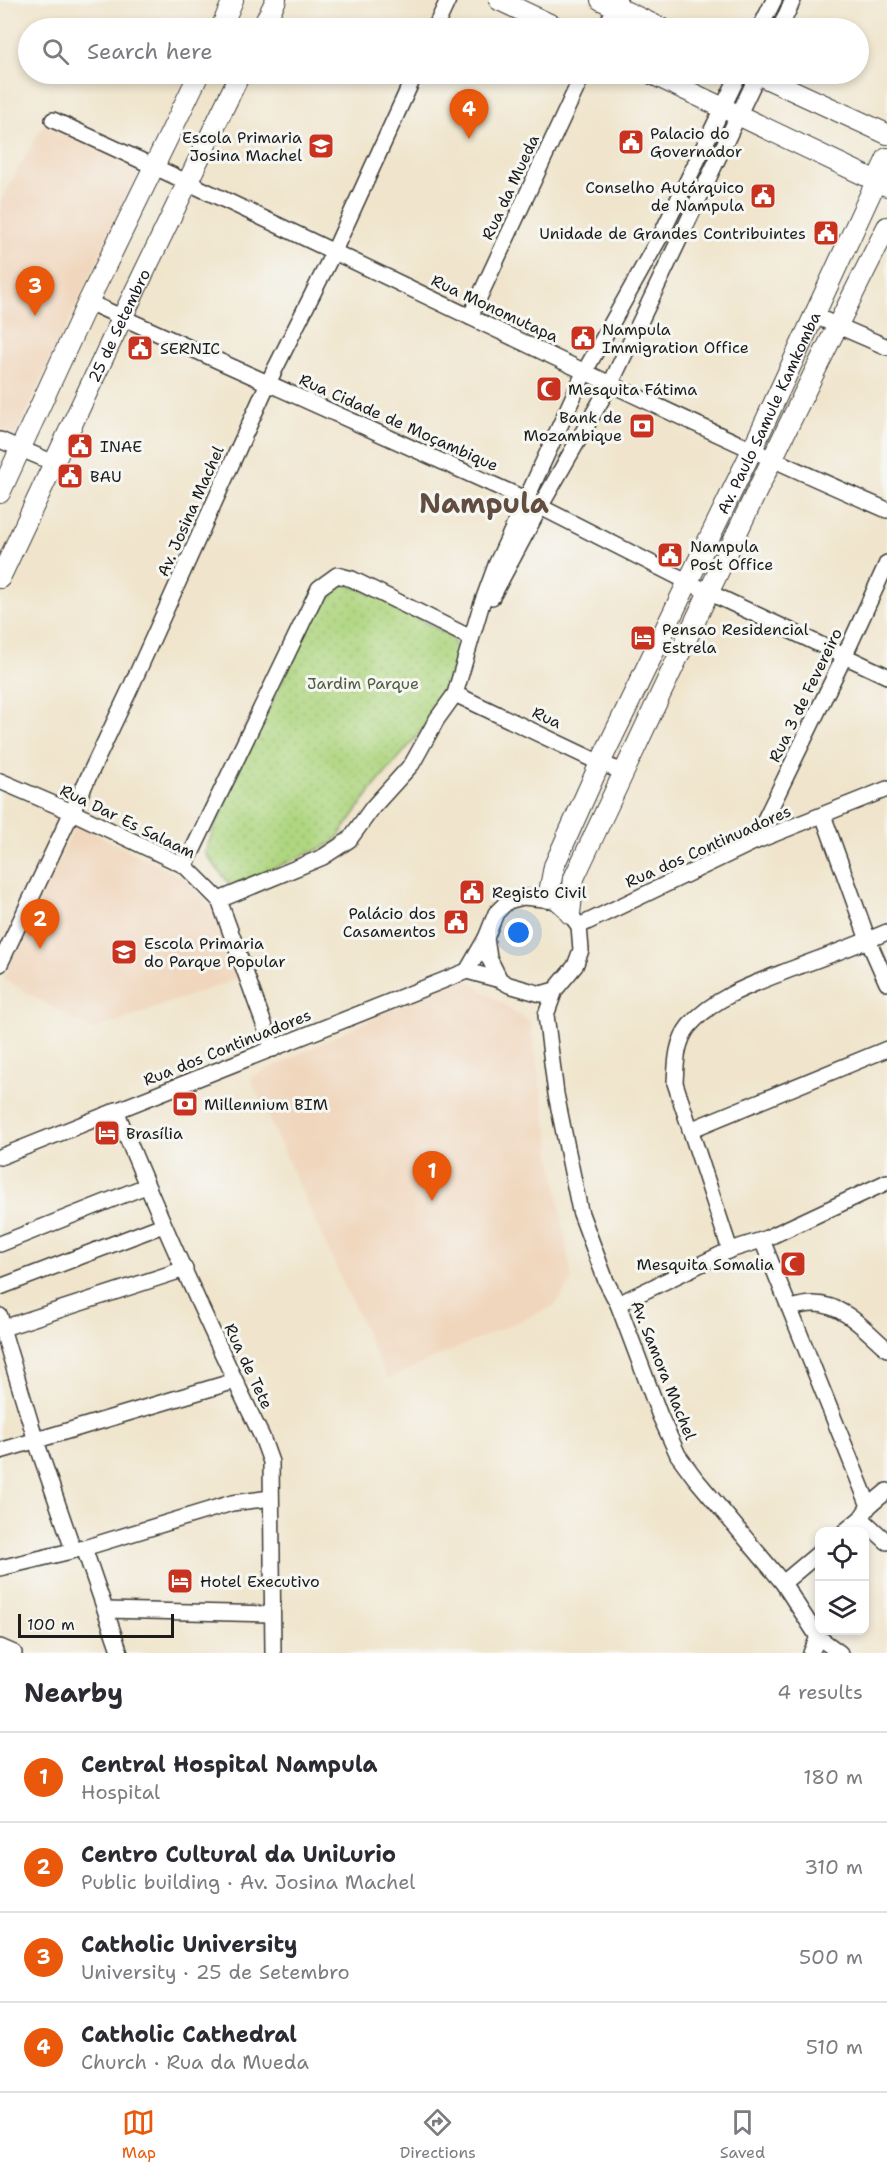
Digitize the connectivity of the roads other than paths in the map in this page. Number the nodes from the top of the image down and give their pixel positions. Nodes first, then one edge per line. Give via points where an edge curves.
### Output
1 (233, 0) edge
2 (276, 0) edge
3 (448, 0) edge
4 (499, 0) edge
5 (774, 0) edge
6 (793, 0) edge
7 (612, 2) edge
8 (225, 18) edge
9 (267, 18) edge
10 (440, 18) edge
11 (537, 18) edge
12 (608, 18) edge
13 (643, 18) edge
14 (765, 18) edge
15 (785, 18) edge
16 (194, 84) edge
17 (235, 84) edge
18 (410, 84) edge
19 (578, 84) edge
20 (673, 84) edge
21 (737, 84) edge
22 (751, 84) edge
23 (780, 84) edge
24 (731, 111) junction
25 (53, 120) dead end
26 (887, 134) edge
27 (887, 158) edge
28 (154, 166) junction
29 (690, 176) junction
30 (189, 183) junction
31 (882, 183) edge
32 (706, 184) junction
33 (887, 227) edge
34 (662, 233) junction
35 (680, 242) junction
36 (334, 251) junction
37 (88, 302) junction
38 (815, 316) junction
39 (470, 317) junction
40 (122, 318) junction
41 (837, 325) junction
42 (887, 347) edge
43 (585, 371) junction
44 (268, 383) junction
45 (611, 383) junction
46 (0, 440) edge
47 (20, 449) junction
48 (752, 450) junction
49 (773, 460) junction
50 (54, 463) junction
51 (0, 493) edge
52 (525, 499) junction
53 (540, 507) junction
54 (887, 510) edge
55 (887, 563) edge
56 (0, 578) edge
57 (689, 582) junction
58 (708, 592) junction
59 (471, 638) junction
60 (845, 656) junction
61 (887, 676) edge
62 (455, 694) junction
63 (600, 763) junction
64 (624, 772) junction
65 (0, 781) edge
66 (887, 789) edge
67 (72, 812) junction
68 (823, 815) junction
69 (754, 842) junction
70 (185, 866) junction
71 (548, 898) junction
72 (219, 900) junction
73 (575, 920) junction
74 (887, 932) edge
75 (486, 938) junction
76 (868, 940) junction
77 (0, 964) edge
78 (467, 971) junction
79 (500, 980) junction
80 (887, 983) edge
81 (555, 990) junction
82 (528, 992) junction
83 (546, 1015) junction
84 (273, 1049) junction
85 (887, 1049) edge
86 (116, 1110) junction
87 (690, 1130) junction
88 (0, 1156) edge
89 (887, 1182) edge
90 (146, 1186) junction
91 (163, 1225) junction
92 (762, 1240) junction
93 (0, 1244) edge
94 (730, 1250) junction
95 (185, 1269) junction
96 (0, 1287) edge
97 (618, 1304) junction
98 (791, 1308) junction
99 (1, 1324) edge
100 (887, 1349) edge
101 (235, 1381) junction
102 (36, 1441) junction
103 (0, 1451) edge
104 (887, 1491) edge
105 (272, 1498) junction
106 (865, 1512) junction
107 (849, 1527) edge
108 (887, 1542) edge
109 (79, 1549) junction
110 (815, 1555) edge
111 (0, 1566) edge
112 (783, 1583) junction
113 (106, 1610) junction
114 (273, 1614) junction
115 (818, 1637) junction
116 (0, 1647) edge
117 (14, 1653) edge
118 (120, 1653) edge
119 (273, 1653) edge
120 (811, 1653) edge
121 (840, 1653) edge

1 - 8 main road
2 - 9 main road
3 - 10 street
4 - 11 main road
5 - 14 street
6 - 15 street
7 - 12 street
7 - 13 main road
16 - 28 main road
17 - 30 main road, 25 de Setembro
18 - 36 street, Av. Josina Machel
19 - 39 street, Rua da Mueda
20 - 24 main road
21 - 24 street
22 - 24 street
23 - 26 main road
24 - 29 street
24 - 31 main road
24 - 32 street
25 - 28 street, Rua Monomutapa
27 - 31 main road, Av. Paulo Samule Kamkomba
28 - 30 street, Rua Monomutapa
28 - 37 main road
29 - 32 street
29 - 34 street
30 - 36 street, Rua Monomutapa
30 - 40 main road, 25 de Setembro
31 - 38 main road, Av. Paulo Samule Kamkomba
32 - 35 street
33 - 41 main road, Av. Paulo Samule Kamkomba
34 - 35 street
34 - 43 street
35 - 45 street
36 - 39 street, Rua Monomutapa
36 - 44 street, Av. Josina Machel
37 - 40 street, Rua Cidade de Moçambique
37 - 47 main road
38 - 41 street
38 - 48 main road, Av. Paulo Samule Kamkomba
39 - 43 street, Rua Monomutapa
40 - 44 street, Rua Cidade de Moçambique
40 - 50 main road, 25 de Setembro
41 - 42 street
41 - 49 main road, Av. Paulo Samule Kamkomba
43 - 45 street, Rua Monomutapa
43 - 52 street
44 - 52 street, Rua Cidade de Moçambique
44 - 67 street, Av. Josina Machel
45 - 48 street, Rua Monomutapa
45 - 53 street
46 - 47 street
47 - 50 street
47 - 51 main road
48 - 49 street, Rua Monomutapa
48 - 57 main road, Av. Paulo Samule Kamkomba
49 - 54 street, Rua Monomutapa
49 - 58 main road, Av. Paulo Samule Kamkomba
50 - 56 main road, 25 de Setembro
52 - 53 street, Rua Cidade de Moçambique
52 - 59 street via 496,565
53 - 57 street, Rua Cidade de Moçambique
53 - 59 street
55 - 60 street, Rua 3 de Fevereiro
57 - 58 street, Rua Cidade de Moçambique
57 - 63 main road, Av. Paulo Samule Kamkomba
58 - 60 street, Rua Cidade de Moçambique
58 - 64 main road, Av. Paulo Samule Kamkomba
59 - 62 street
59 - 70 street via 352,579 337,575 319,588
60 - 61 street, Rua Cidade de Moçambique
60 - 69 street, Rua 3 de Fevereiro
62 - 63 street, Rua
62 - 72 street via 412,764 348,840 323,857
63 - 64 street, Rua
63 - 71 main road, Av. Paulo Samule Kamkomba via 555,866
64 - 73 main road, Av. Paulo Samule Kamkomba via 574,878
65 - 67 street, Rua Dar Es Salaam
66 - 68 street, Rua dos Continuadores
67 - 70 street, Rua Dar Es Salaam
67 - 77 street, Av. Josina Machel
68 - 69 street, Rua dos Continuadores
68 - 76 street
69 - 73 street, Rua dos Continuadores
70 - 72 street, Rua Dar Es Salaam
71 - 73 street
71 - 75 street via 508,901 496,913
72 - 84 street, Rua Dar Es Salaam
73 - 81 street via 581,950 575,966
74 - 76 street
75 - 78 street
75 - 79 street via 489,958
76 - 80 street
76 - 87 street via 732,994 714,1003 688,1028 678,1049 675,1083
78 - 79 street
78 - 84 street, Rua dos Continuadores
79 - 82 street
81 - 82 street
81 - 83 street
82 - 83 street
83 - 97 street, Av. Samora Machel via 556,1094 580,1211
84 - 86 street, Rua dos Continuadores
85 - 87 street
86 - 88 street, Rua dos Continuadores
86 - 90 street, Rua de Tete
87 - 94 street
89 - 92 street
90 - 91 street, Rua de Tete
90 - 93 street
91 - 95 street, Rua de Tete
91 - 96 street
92 - 94 street
92 - 98 street
94 - 97 street
95 - 99 street
95 - 101 street, Rua de Tete
97 - 112 street, Av. Samora Machel via 678,1455
98 - 100 street via 813,1304 840,1310
98 - 106 street
99 - 102 street
101 - 102 street
101 - 105 street, Rua de Tete via 271,1462
102 - 103 street
102 - 109 street
104 - 106 street
105 - 109 street via 232,1503
105 - 114 street, Rua de Tete
106 - 107 street
106 - 108 street
109 - 111 street
109 - 113 street
110 - 112 street
112 - 115 street, Av. Samora Machel
113 - 114 street
113 - 118 street
114 - 119 street, Rua de Tete
115 - 120 street
115 - 121 street, Av. Samora Machel
116 - 117 street

